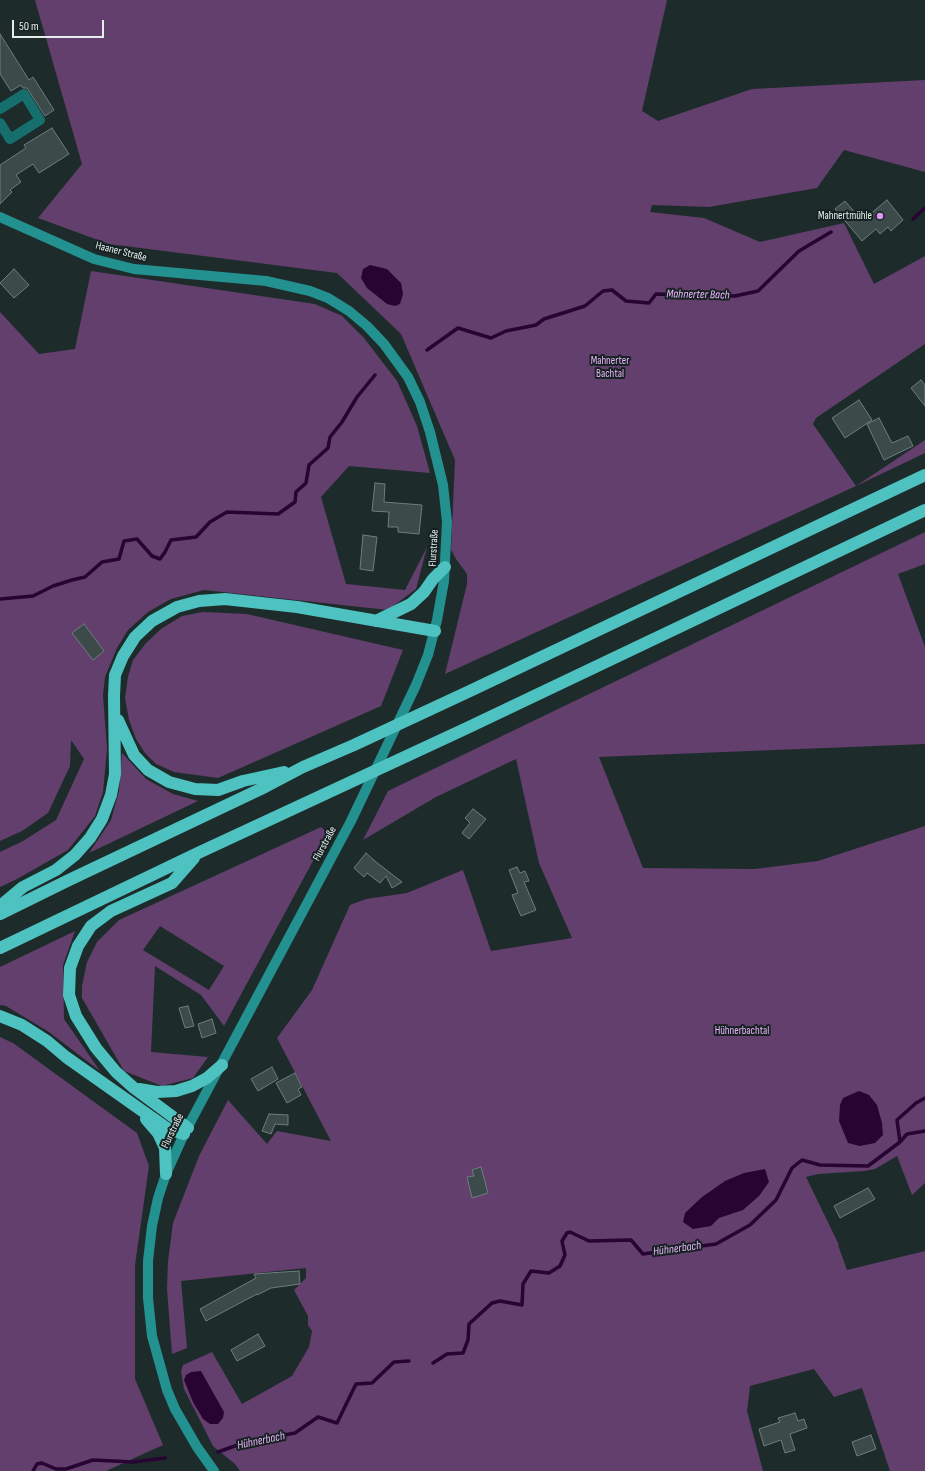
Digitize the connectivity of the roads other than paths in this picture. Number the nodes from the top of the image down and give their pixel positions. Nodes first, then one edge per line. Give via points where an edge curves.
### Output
1 (0, 109) edge
2 (0, 123) edge
3 (0, 217) edge
4 (266, 281) joint
5 (925, 475) edge
6 (925, 510) edge
7 (445, 567) junction
8 (376, 621) junction
9 (435, 631) junction
10 (115, 712) junction
11 (303, 767) junction
12 (198, 853) junction
13 (0, 906) edge
14 (0, 914) edge
15 (0, 948) edge
16 (0, 1016) edge
17 (222, 1065) junction
18 (134, 1088) junction
19 (134, 1106) junction
20 (186, 1131) junction
21 (166, 1174) junction
22 (214, 1471) edge

1 - 2 street via 24,94 40,120 10,139
3 - 4 main road, Haaner Straße via 94,259 134,269
4 - 7 main road, Flurstraße via 310,291 349,311 384,344 408,377 430,432 443,485 447,522
5 - 11 highway via 472,690
6 - 12 highway
7 - 8 highway via 411,604
7 - 9 main road, Flurstraße
8 - 9 highway
8 - 10 highway via 297,607 226,599 199,601 177,607 152,621 135,637 123,656 115,675
9 - 17 main road, Flurstraße via 416,685 352,821
10 - 11 highway via 134,755 148,770 169,782 195,789 218,790
10 - 13 highway via 116,774 102,819 75,855 56,870 23,887
11 - 14 highway
12 - 15 highway
12 - 18 highway via 172,883 111,912 91,926 78,946 70,968 69,995 76,1016 96,1048 116,1072
16 - 19 highway via 22,1025 47,1041
17 - 18 highway via 207,1078 176,1091 157,1092
17 - 20 main road, Flurstraße
18 - 20 highway
19 - 20 highway via 168,1129
19 - 21 highway via 158,1133 165,1148
20 - 21 main road, Flurstraße
21 - 22 main road, Flurstraße via 152,1226 148,1261 151,1329 167,1390 197,1447

